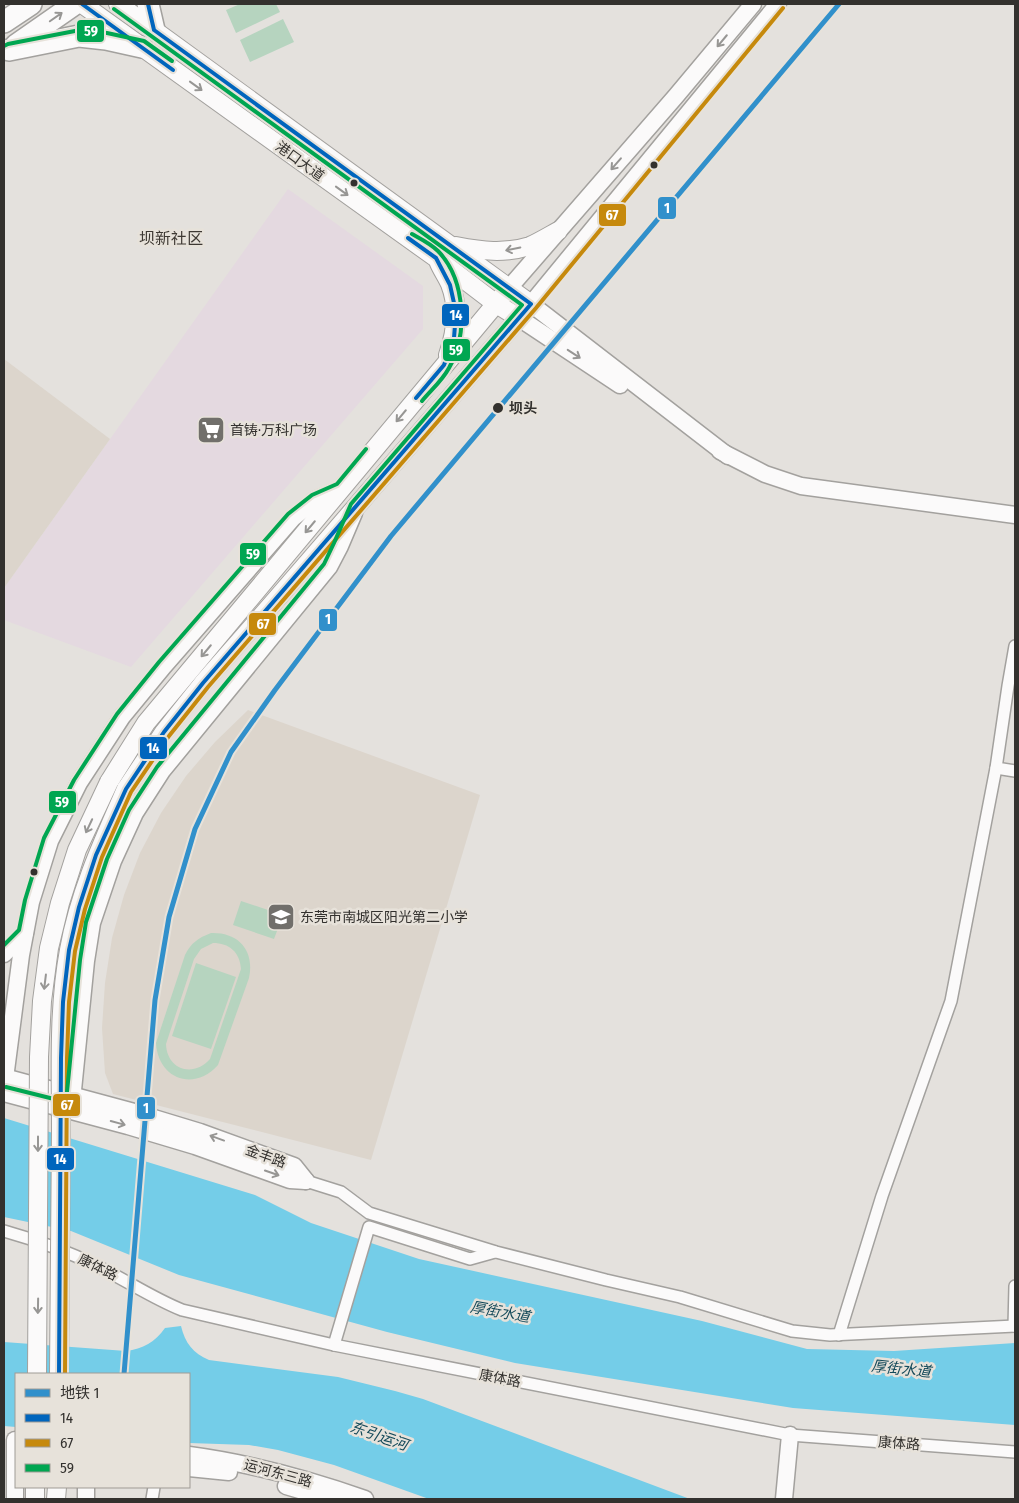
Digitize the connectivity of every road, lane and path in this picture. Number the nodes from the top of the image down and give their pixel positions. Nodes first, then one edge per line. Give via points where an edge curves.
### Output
1 (10, 4) edge
2 (31, 4) edge
3 (75, 4) edge
4 (82, 4) edge
5 (118, 4) edge
6 (148, 4) edge
7 (754, 4) edge
8 (778, 4) edge
9 (4, 14) edge
10 (4, 22) edge
11 (154, 30) junction
12 (142, 48) junction
13 (6, 52) edge
14 (558, 231) junction
15 (450, 245) junction
16 (436, 258) junction
17 (508, 288) junction
18 (495, 303) junction
19 (531, 304) junction
20 (518, 318) junction
21 (444, 365) junction
22 (728, 456) junction
23 (341, 489) junction
24 (356, 508) junction
25 (1015, 516) edge
26 (1015, 646) edge
27 (996, 768) junction
28 (1015, 771) edge
29 (25, 933) junction
30 (4, 954) edge
31 (4, 1083) edge
32 (72, 1103) junction
33 (306, 1181) joint
34 (4, 1231) edge
35 (496, 1252) junction
36 (1015, 1286) edge
37 (1014, 1326) edge
38 (839, 1335) junction
39 (334, 1346) junction
40 (37, 1373) edge
41 (58, 1373) edge
42 (790, 1435) junction
43 (12, 1446) edge
44 (1015, 1452) edge
45 (190, 1455) edge
46 (190, 1468) edge
47 (15, 1499) edge
48 (330, 1499) edge
49 (365, 1499) edge
50 (784, 1499) edge

1 - 9 highway
2 - 10 highway
13 -> 3 highway
4 - 12 main road, 港口大道
5 - 11 main road, 港口大道
6 - 11 highway
7 -> 14 main road
8 - 19 main road
11 - 15 main road, 港口大道
12 - 13 highway via 79,36
12 -> 16 main road, 港口大道
14 -> 15 main road via 531,245 507,251 482,252
14 - 17 main road
15 - 17 main road, 港口大道
16 - 18 main road, 港口大道
16 - 21 main road via 450,285 456,312 454,338
17 - 18 main road
17 - 19 main road, 港口大道
18 - 20 main road, 港口大道
18 - 21 main road
19 - 20 main road
19 - 22 main road
20 -> 22 main road
20 - 24 main road
21 -> 23 main road
22 - 25 main road via 765,474 802,486
23 - 29 main road via 314,500 293,518 122,717 78,783 50,841
23 -> 40 main road, bridge via 146,723 109,782 77,850 49,948 42,1001
24 - 32 main road via 329,567 162,771 135,814 113,861 92,923
24 - 41 main road, bridge via 203,682 164,732 126,789 96,855 79,907 63,1002
26 - 27 street
27 - 28 street
27 - 38 street via 951,1002 882,1196
29 - 30 main road
29 - 31 main road
31 - 32 main road, 金丰路
32 - 33 main road, 金丰路 via 128,1126 290,1180
33 - 35 street via 341,1192 369,1213
34 - 39 street, 康体路 via 70,1253 182,1310
35 - 38 street via 680,1297 792,1331
35 - 39 street via 470,1258 369,1227
36 - 37 street
37 - 38 street
39 - 42 street, 康体路
42 - 44 street, 康体路
42 - 50 main road
43 - 47 main road
45 - 49 main road, 运河东三路 via 269,1470
46 - 48 main road, 运河东三路 via 222,1470 259,1478

